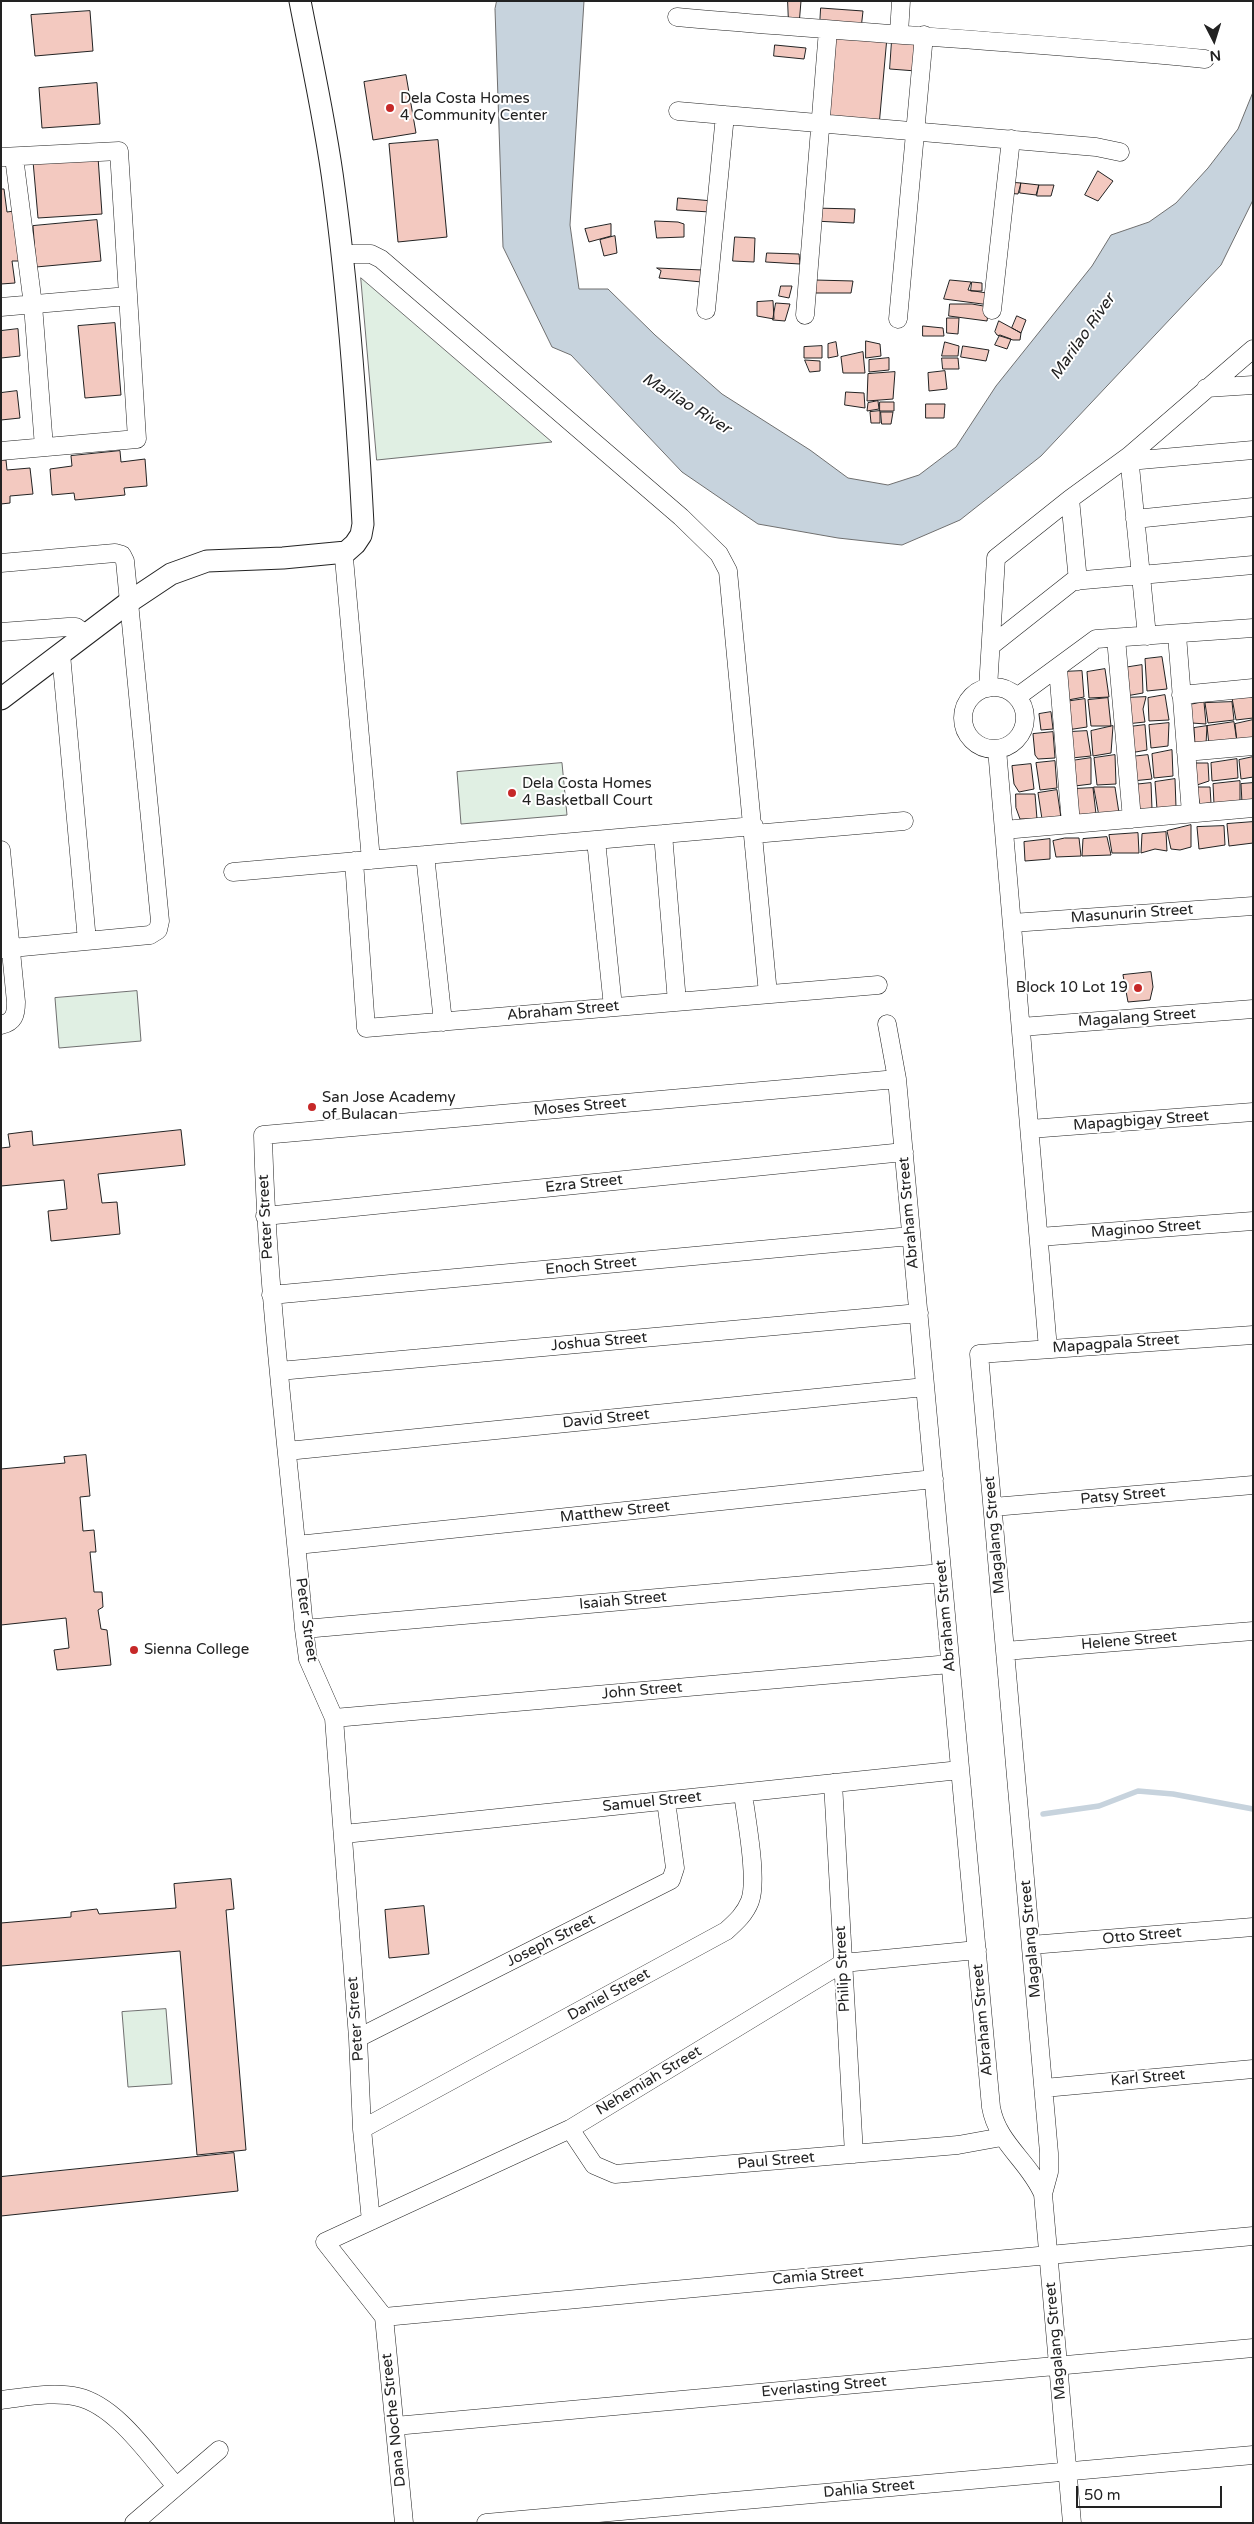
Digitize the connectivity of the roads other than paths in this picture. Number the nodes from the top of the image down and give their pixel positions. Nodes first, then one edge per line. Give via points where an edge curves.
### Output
1 (300, 1) edge
2 (902, 1) edge
3 (677, 16) dead end
4 (828, 30) junction
5 (899, 33) junction
6 (924, 35) junction
7 (1205, 59) dead end
8 (678, 111) dead end
9 (724, 115) junction
10 (821, 123) junction
11 (917, 132) junction
12 (1011, 140) junction
13 (1120, 152) dead end
14 (8, 157) edge
15 (343, 254) junction
16 (128, 296) junction
17 (32, 305) junction
18 (1, 307) edge
19 (706, 310) dead end
20 (992, 310) dead end
21 (805, 315) dead end
22 (898, 319) dead end
23 (1253, 348) edge
24 (1253, 385) edge
25 (1206, 388) junction
26 (44, 447) junction
27 (1253, 450) edge
28 (1, 452) edge
29 (1129, 459) junction
30 (1070, 499) junction
31 (1253, 507) edge
32 (1135, 519) junction
33 (346, 552) junction
34 (1, 563) edge
35 (1253, 565) edge
36 (1141, 575) junction
37 (1078, 581) junction
38 (129, 602) junction
39 (1253, 628) edge
40 (1, 632) edge
41 (86, 635) junction
42 (1177, 635) junction
43 (1147, 636) junction
44 (1116, 638) junction
45 (992, 644) junction
46 (61, 654) junction
47 (1058, 668) junction
48 (988, 688) junction
49 (1253, 688) edge
50 (1181, 695) junction
51 (1017, 697) junction
52 (1, 699) edge
53 (1253, 746) edge
54 (997, 749) junction
55 (1186, 752) junction
56 (1253, 808) edge
57 (1191, 813) junction
58 (1132, 819) junction
59 (904, 821) dead end
60 (1071, 824) junction
61 (754, 830) junction
62 (1004, 830) junction
63 (663, 834) junction
64 (596, 840) junction
65 (1, 850) edge
66 (425, 855) junction
67 (362, 860) junction
68 (233, 872) dead end
69 (2, 873) edge
70 (1253, 906) edge
71 (1012, 923) junction
72 (87, 941) junction
73 (6, 949) edge
74 (878, 985) dead end
75 (768, 994) junction
76 (677, 1002) junction
77 (613, 1007) junction
78 (1253, 1009) edge
79 (443, 1022) junction
80 (887, 1024) dead end
81 (1, 1025) edge
82 (1021, 1027) junction
83 (897, 1079) junction
84 (1253, 1112) edge
85 (1030, 1129) junction
86 (263, 1135) joint
87 (904, 1152) junction
88 (265, 1216) junction
89 (1253, 1221) edge
90 (912, 1236) junction
91 (1039, 1237) junction
92 (271, 1295) junction
93 (918, 1313) junction
94 (1253, 1335) edge
95 (1048, 1349) junction
96 (979, 1354) joint
97 (278, 1371) junction
98 (925, 1387) junction
99 (287, 1451) junction
100 (934, 1479) junction
101 (1253, 1485) edge
102 (992, 1507) junction
103 (297, 1545) junction
104 (942, 1573) junction
105 (304, 1629) junction
106 (1253, 1631) edge
107 (1005, 1651) junction
108 (950, 1664) junction
109 (334, 1718) junction
110 (960, 1770) junction
111 (833, 1783) junction
112 (743, 1793) junction
113 (666, 1800) junction
114 (344, 1834) junction
115 (1253, 1927) edge
116 (1031, 1945) junction
117 (977, 1950) junction
118 (843, 1963) junction
119 (358, 2038) junction
120 (1253, 2069) edge
121 (1044, 2088) junction
122 (362, 2129) junction
123 (570, 2129) junction
124 (1002, 2138) junction
125 (854, 2154) junction
126 (1043, 2194) junction
127 (370, 2221) junction
128 (1253, 2236) edge
129 (1048, 2254) junction
130 (384, 2317) junction
131 (1253, 2348) edge
132 (1058, 2366) junction
133 (1, 2400) edge
134 (395, 2426) junction
135 (219, 2450) dead end
136 (1253, 2454) edge
137 (1067, 2471) junction
138 (176, 2486) junction
139 (134, 2523) edge
140 (404, 2523) edge
141 (486, 2523) edge
142 (1072, 2523) edge

1 - 15 street via 334,185
2 - 5 street
3 - 4 street
4 - 5 street
4 - 10 street
5 - 6 street
6 - 7 street
6 - 11 street
8 - 9 street
9 - 10 street
9 - 19 street
10 - 11 street
10 - 21 street
11 - 12 street
11 - 22 street
12 - 13 street
12 - 20 street
14 - 16 street via 118,151
14 - 17 street
15 - 33 street via 363,524 356,544
15 - 61 street via 371,254 381,259 681,517 725,562 730,584
16 - 17 street
16 - 26 street via 138,439
17 - 18 street
17 - 26 street
23 - 25 street
24 - 25 street
25 - 29 street
26 - 28 street
27 - 29 street
29 - 30 street
29 - 32 street
30 - 37 street
30 - 45 street via 996,558
31 - 32 street
32 - 36 street
33 - 38 street via 207,561 171,574
33 - 67 street
34 - 38 street via 115,553 126,561
35 - 36 street
36 - 37 street
36 - 43 street
37 - 45 street via 1073,581
38 - 41 street
38 - 72 street via 160,921 158,930 150,935
39 - 42 street
40 - 41 street via 76,627
41 - 46 street
42 - 43 street
42 - 50 street
43 - 44 street
44 - 47 street via 1096,639
44 - 58 street
45 - 48 street
46 - 52 street
46 - 72 street
47 - 51 street
47 - 60 street
48 - 51 street via 1009,691
48 - 54 street via 972,697 964,713 964,723 966,732 979,745
49 - 50 street
50 - 55 street
51 - 54 street via 1025,712 1024,729 1013,743
53 - 55 street
54 - 62 street
55 - 57 street
56 - 57 street
57 - 58 street
58 - 60 street
59 - 61 street
60 - 62 street
61 - 63 street
61 - 75 street
62 - 71 street
63 - 64 street
63 - 76 street
64 - 66 street
64 - 77 street
65 - 69 street
66 - 67 street
66 - 79 street
67 - 68 street
67 - 79 street, Abraham Street via 366,1028
69 - 73 street
70 - 71 street, Masunurin Street
71 - 82 street
72 - 73 street
73 - 81 street via 16,1010 9,1023
74 - 75 street, Abraham Street
75 - 76 street, Abraham Street
76 - 77 street, Abraham Street
77 - 79 street, Abraham Street
78 - 82 street, Magalang Street
80 - 83 street, Abraham Street
82 - 85 street
83 - 86 street, Moses Street
83 - 87 street, Abraham Street
84 - 85 street, Mapagbigay Street
85 - 91 street
86 - 88 street, Peter Street
87 - 88 street, Ezra Street
87 - 90 street, Abraham Street
88 - 92 street, Peter Street
89 - 91 street, Maginoo Street
90 - 92 street, Enoch Street
90 - 93 street, Abraham Street
91 - 95 street
92 - 97 street, Peter Street
93 - 97 street, Joshua Street
93 - 98 street, Abraham Street
94 - 95 street, Mapagpala Street
95 - 96 street, Mapagpala Street
96 - 102 street, Magalang Street
97 - 99 street, Peter Street
98 - 99 street, David Street
98 - 100 street, Abraham Street
99 - 103 street, Peter Street
100 - 103 street, Matthew Street
100 - 104 street, Abraham Street
101 - 102 street, Patsy Street
102 - 107 street, Magalang Street
103 - 105 street, Peter Street
104 - 105 street, Isaiah Street
104 - 108 street, Abraham Street
105 - 109 street, Peter Street via 308,1659
106 - 107 street, Helene Street
107 - 116 street, Magalang Street
108 - 109 street, John Street
108 - 110 street, Abraham Street
109 - 114 street, Peter Street
110 - 111 street, Samuel Street
110 - 117 street, Abraham Street
111 - 112 street, Samuel Street
111 - 118 street, Philip Street
112 - 113 street, Samuel Street
112 - 122 street, Daniel Street via 752,1880 751,1900 742,1918 726,1931
113 - 114 street, Samuel Street
113 - 119 street, Joseph Street via 675,1868 671,1880
114 - 119 street, Peter Street
115 - 116 street, Otto Street
116 - 121 street, Magalang Street
117 - 118 street, Nehemiah Street
117 - 124 street, Abraham Street via 991,2107
118 - 123 street, Nehemiah Street
118 - 125 street, Philip Street
119 - 122 street, Peter Street
120 - 121 street, Karl Street
121 - 126 street, Magalang Street via 1050,2163
122 - 127 street, Peter Street
123 - 125 street, Paul Street via 594,2165 615,2174
123 - 127 street, Nehemiah Street
124 - 125 street, Paul Street
124 - 126 street, Abraham Street via 1031,2171
126 - 129 street, Magalang Street
127 - 130 street, Nehemiah Street via 326,2242
128 - 129 street, Camia Street
129 - 130 street, Camia Street
129 - 132 street, Magalang Street
130 - 134 street, Dana Noche Street
131 - 132 street, Everlasting Street
132 - 134 street, Everlasting Street
132 - 137 street, Magalang Street
133 - 138 street via 60,2395 93,2402 117,2419
134 - 140 street, Dana Noche Street
135 - 138 street
136 - 137 street, Dahlia Street
137 - 141 street, Dahlia Street
137 - 142 street, Magalang Street
138 - 139 street

